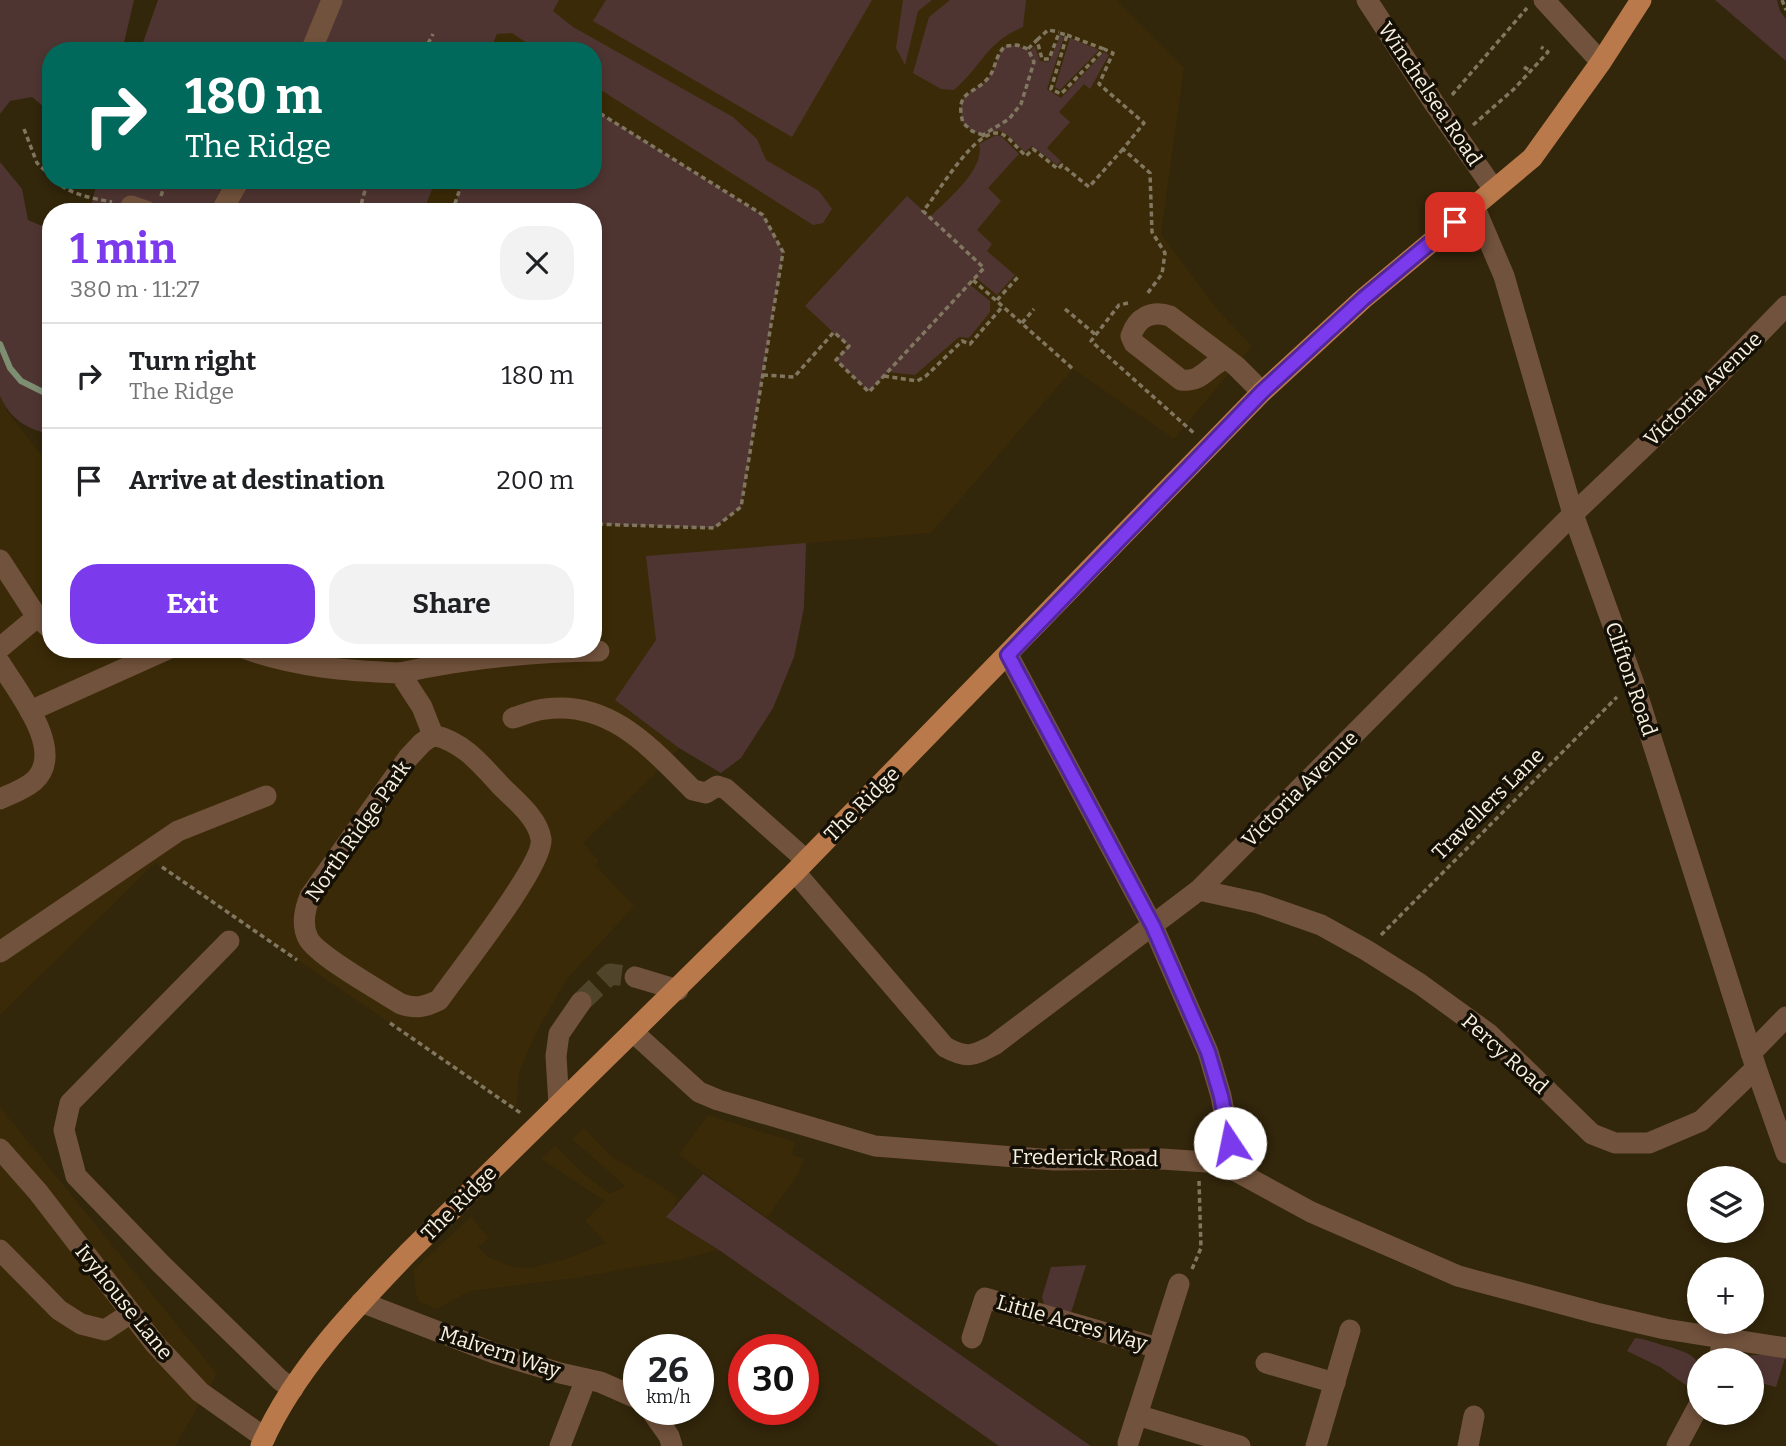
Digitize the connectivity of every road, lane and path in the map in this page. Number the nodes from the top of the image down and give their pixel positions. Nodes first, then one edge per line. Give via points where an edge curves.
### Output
1 (332, 0) edge
2 (1367, 0) edge
3 (1534, 0) edge
4 (1544, 0) edge
5 (1641, 0) edge
6 (1782, 0) edge
7 (1786, 10) edge
8 (1059, 33) junction
9 (433, 34) dead end
10 (1068, 35) junction
11 (1037, 40) junction
12 (315, 42) edge
13 (429, 42) edge
14 (1541, 47) dead end
15 (1028, 49) junction
16 (1104, 49) junction
17 (1601, 62) junction
18 (1524, 67) dead end
19 (1530, 72) junction
20 (1509, 85) dead end
21 (1514, 89) junction
22 (1436, 106) junction
23 (602, 115) edge
24 (24, 129) dead end
25 (984, 136) junction
26 (1458, 138) junction
27 (1123, 149) junction
28 (42, 168) edge
29 (1493, 188) junction
30 (66, 189) edge
31 (114, 203) edge
32 (1474, 206) junction
33 (1018, 277) dead end
34 (973, 279) junction
35 (1144, 299) dead end
36 (997, 300) junction
37 (1132, 302) dead end
38 (1003, 306) junction
39 (1786, 306) edge
40 (1034, 309) dead end
41 (1065, 309) dead end
42 (1022, 323) junction
43 (1096, 335) junction
44 (1225, 359) dead end
45 (1073, 369) dead end
46 (763, 375) junction
47 (884, 376) junction
48 (1262, 392) junction
49 (1209, 448) junction
50 (1573, 514) junction
51 (602, 524) edge
52 (0, 560) edge
53 (42, 620) edge
54 (42, 624) edge
55 (0, 648) edge
56 (1008, 655) junction
57 (147, 658) edge
58 (274, 658) edge
59 (493, 658) edge
60 (0, 663) edge
61 (400, 673) junction
62 (1633, 681) junction
63 (30, 711) junction
64 (513, 718) dead end
65 (433, 735) junction
66 (266, 796) dead end
67 (0, 799) edge
68 (155, 862) dead end
69 (801, 866) junction
70 (1199, 890) junction
71 (1153, 926) junction
72 (229, 941) dead end
73 (1366, 950) junction
74 (0, 952) edge
75 (302, 962) dead end
76 (635, 977) tunnel mouth
77 (678, 990) junction
78 (581, 1002) tunnel mouth
79 (380, 1016) dead end
80 (1786, 1017) edge
81 (634, 1032) junction
82 (1754, 1060) junction
83 (559, 1105) junction
84 (537, 1126) junction
85 (0, 1149) edge
86 (1786, 1153) edge
87 (1198, 1161) junction
88 (1221, 1163) junction
89 (0, 1250) edge
90 (1179, 1284) joint
91 (361, 1302) junction
92 (131, 1313) junction
93 (1350, 1329) dead end
94 (1723, 1337) junction
95 (972, 1338) dead end
96 (1158, 1348) junction
97 (1721, 1348) edge
98 (1786, 1348) edge
99 (1266, 1363) dead end
100 (586, 1379) junction
101 (1335, 1383) junction
102 (293, 1389) junction
103 (623, 1392) edge
104 (1137, 1415) junction
105 (1474, 1416) dead end
106 (661, 1425) edge
107 (1688, 1425) edge
108 (263, 1442) edge
109 (1128, 1443) dead end
110 (560, 1446) edge
111 (672, 1446) edge
112 (1240, 1446) edge
113 (1316, 1446) edge
114 (1468, 1446) edge
115 (1677, 1446) edge

1 - 12 street
2 - 22 street, Winchelsea Road
3 - 22 path via 1448,99
4 - 17 street
5 - 17 main road, The Ridge
6 - 7 path
8 - 10 path
8 - 11 path via 1048,30
8 - 11 path via 1049,59 1042,59
9 - 13 path
10 - 16 path
10 - 16 path via 1051,89 1061,94
11 - 15 path
14 - 19 path via 1548,52
15 - 25 path via 1034,62 1021,104
15 - 25 path via 1004,46 989,77 967,93 962,104 963,123
16 - 27 path via 1113,53 1099,84 1144,123
17 - 29 main road, The Ridge via 1532,158
18 - 19 path
19 - 21 path
20 - 21 path
21 - 26 path
22 - 26 street, Winchelsea Road
23 - 46 path via 763,215 783,252
24 - 28 path
25 - 27 path via 1003,135 1026,156 1033,149 1089,187
25 - 34 path via 949,173 923,211 984,268
26 - 29 street, Winchelsea Road
27 - 35 path via 1150,173 1152,232 1165,253 1162,274
29 - 32 main road, The Ridge
30 - 31 path
32 - 48 main road, The Ridge
32 - 50 street, Clifton Road via 1504,276
33 - 36 path
34 - 36 path
34 - 47 path
36 - 38 path
37 - 43 path via 1119,305
38 - 42 path
38 - 47 path via 970,344 962,341 926,376 917,381
39 - 50 street, Victoria Avenue
40 - 42 path
41 - 43 path
42 - 45 path
43 - 49 path via 1091,341
44 - 48 street
46 - 47 path via 794,377 834,332 849,346 836,360 869,392
46 - 51 path via 741,507 714,528
48 - 49 main road, The Ridge
49 - 56 main road, The Ridge
50 - 62 street, Clifton Road
50 - 70 street, Victoria Avenue
52 - 53 street
54 - 55 street
56 - 69 main road, The Ridge
56 - 71 street
57 - 63 street
58 - 61 street
59 - 61 street
60 - 63 street
61 - 65 street via 422,706
62 - 73 path, Travellers Lane
62 - 82 street, Clifton Road
63 - 67 street via 46,749 44,767 36,779
64 - 69 street via 545,709 572,709 611,718 693,790 726,789
65 - 65 street, North Ridge Park via 464,748 536,823 541,852 439,1000 413,1008 314,947 305,930 304,909 408,758
66 - 74 street via 178,831
68 - 75 path
69 - 71 street, Victoria Avenue via 945,1047 959,1055 974,1055 994,1045
69 - 77 main road, The Ridge
70 - 71 street, Victoria Avenue
70 - 73 street, Percy Road via 1258,903 1321,925
71 - 88 street via 1208,1052 1221,1096 1230,1143
72 - 102 street via 70,1103 64,1130 75,1176
73 - 82 street, Percy Road via 1489,1034 1592,1134 1615,1143 1649,1143 1701,1121
76 - 77 street
77 - 81 main road, The Ridge
78 - 83 street via 559,1034
79 - 84 path
80 - 82 street, Percy Road
81 - 83 main road, The Ridge
81 - 87 street, Frederick Road via 699,1092 875,1146 1054,1160
82 - 86 street, Clifton Road
83 - 84 main road, The Ridge
84 - 91 main road, The Ridge
85 - 92 street, Ivyhouse Lane
87 - 88 street, Frederick Road
87 - 90 path via 1201,1248 1196,1264
88 - 94 street, Frederick Road via 1311,1212 1458,1276 1665,1329
89 - 92 street via 59,1310 81,1324 105,1330
90 - 96 street, Little Acres Way
91 - 100 street, Malvern Way via 494,1353
91 - 102 main road, The Ridge
92 - 108 street, Ivyhouse Lane via 200,1392
93 - 101 street
94 - 97 street
94 - 98 street, Frederick Road
95 - 96 street, Little Acres Way via 985,1298
96 - 104 street, Little Acres Way
99 - 101 street
100 - 103 street, Malvern Way
100 - 110 street
101 - 113 street
102 - 108 main road, The Ridge
104 - 109 street, Little Acres Way
104 - 112 street
105 - 114 street
106 - 111 street
107 - 115 street

